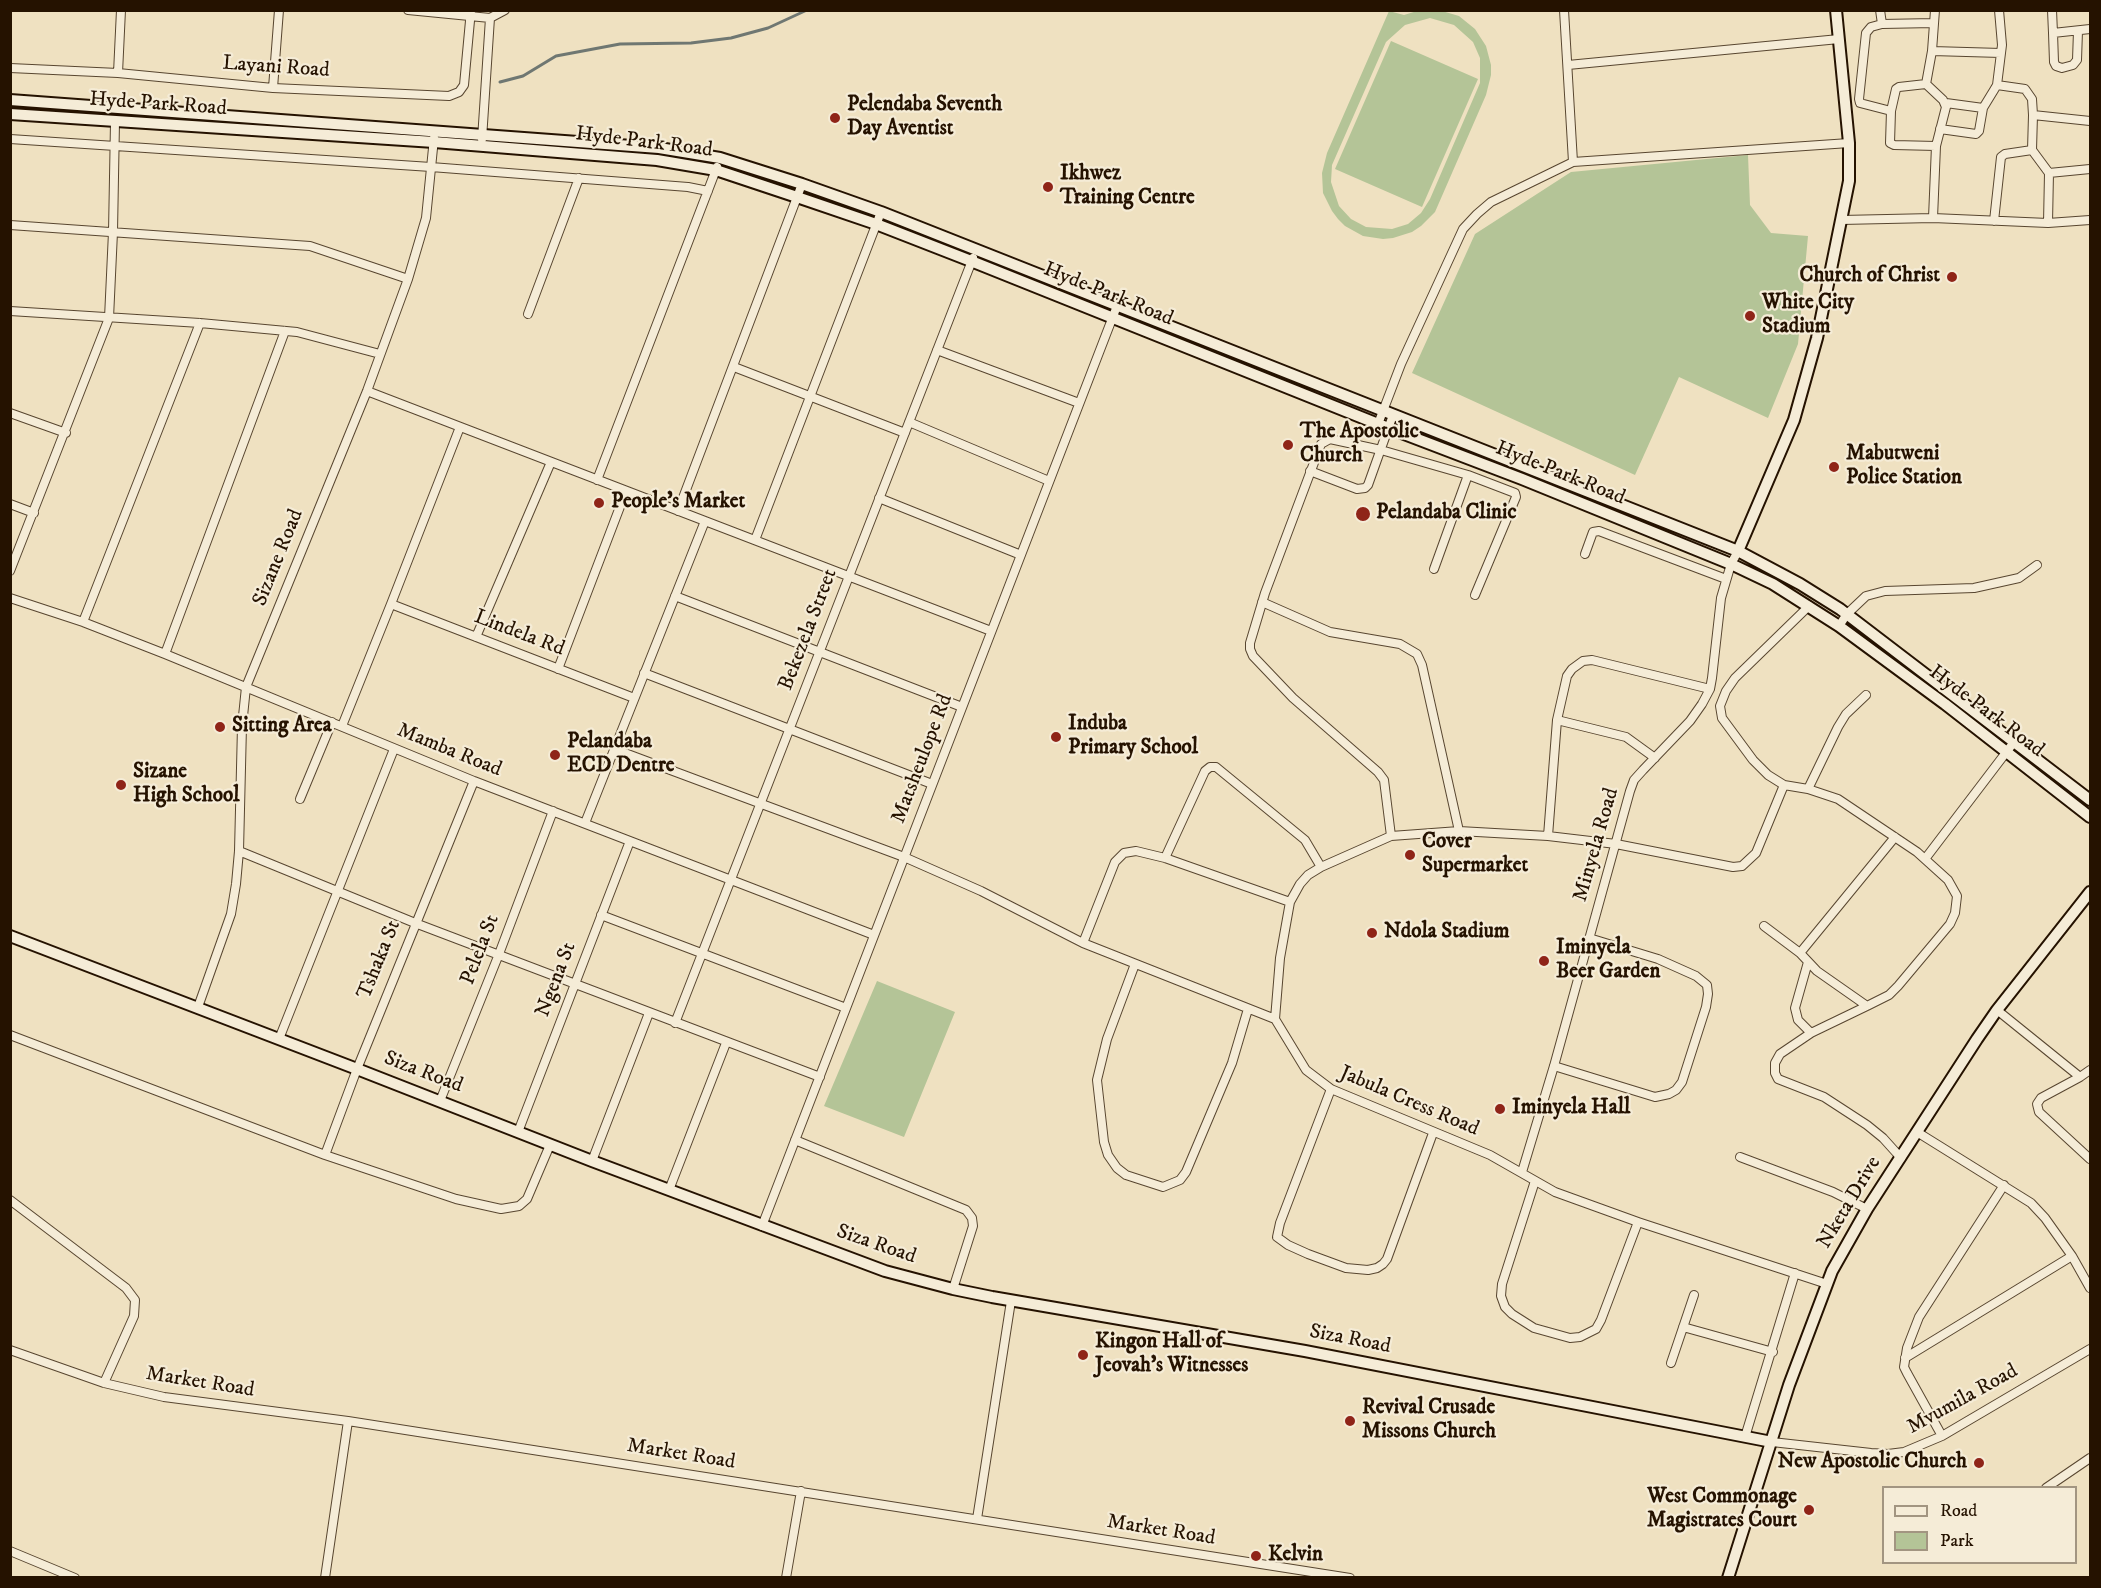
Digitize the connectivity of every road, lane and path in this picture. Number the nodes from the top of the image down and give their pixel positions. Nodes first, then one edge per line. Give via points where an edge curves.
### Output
1 (122, 10) edge
2 (279, 10) edge
3 (408, 10) edge
4 (505, 10) edge
5 (1564, 10) edge
6 (1836, 10) edge
7 (1880, 10) edge
8 (1935, 10) edge
9 (1999, 10) edge
10 (2052, 10) edge
11 (471, 13) edge
12 (490, 18) junction
13 (1934, 23) junction
14 (1881, 24) junction
15 (2091, 29) edge
16 (2078, 31) junction
17 (2053, 33) junction
18 (1839, 39) junction
19 (1932, 51) junction
20 (2001, 53) junction
21 (1568, 65) junction
22 (10, 68) edge
23 (118, 73) junction
24 (1926, 84) junction
25 (1997, 85) junction
26 (273, 88) junction
27 (10, 100) edge
28 (1946, 103) junction
29 (1983, 108) junction
30 (1891, 111) junction
31 (10, 114) edge
32 (2033, 115) junction
33 (2091, 121) edge
34 (115, 122) junction
35 (1940, 129) junction
36 (482, 134) junction
37 (434, 136) junction
38 (10, 139) edge
39 (1849, 143) junction
40 (1936, 146) junction
41 (116, 147) junction
42 (481, 147) junction
43 (2032, 150) junction
44 (720, 158) junction
45 (1573, 162) junction
46 (431, 167) junction
47 (2091, 169) edge
48 (716, 170) junction
49 (2049, 173) junction
50 (579, 178) junction
51 (802, 184) junction
52 (708, 191) junction
53 (797, 197) junction
54 (881, 212) junction
55 (1933, 218) junction
56 (1841, 220) junction
57 (2091, 220) edge
58 (1994, 221) junction
59 (2048, 223) junction
60 (876, 224) junction
61 (10, 225) edge
62 (113, 232) junction
63 (976, 250) junction
64 (972, 261) junction
65 (408, 279) junction
66 (1117, 306) junction
67 (10, 312) edge
68 (528, 314) dead end
69 (1112, 317) junction
70 (109, 318) junction
71 (200, 323) junction
72 (285, 331) junction
73 (937, 350) junction
74 (380, 354) junction
75 (734, 367) junction
76 (367, 391) junction
77 (811, 395) junction
78 (1079, 403) junction
79 (10, 413) edge
80 (1388, 413) junction
81 (909, 422) junction
82 (1383, 426) junction
83 (460, 427) junction
84 (66, 433) junction
85 (905, 433) junction
86 (1381, 450) junction
87 (551, 462) junction
88 (1310, 471) junction
89 (1468, 475) junction
90 (597, 480) junction
91 (1049, 481) junction
92 (626, 491) junction
93 (879, 498) junction
94 (10, 504) edge
95 (678, 511) junction
96 (34, 513) junction
97 (705, 521) junction
98 (755, 540) junction
99 (1738, 551) junction
100 (1584, 554) dead end
101 (1021, 555) junction
102 (1731, 564) junction
103 (2037, 565) dead end
104 (1434, 569) dead end
105 (10, 571) edge
106 (849, 576) junction
107 (1726, 579) junction
108 (1475, 595) dead end
109 (675, 596) junction
110 (10, 598) edge
111 (1262, 602) junction
112 (392, 604) junction
113 (1809, 606) junction
114 (1847, 614) junction
115 (83, 622) junction
116 (1839, 626) junction
117 (991, 631) junction
118 (476, 637) junction
119 (819, 653) junction
120 (165, 654) junction
121 (558, 669) junction
122 (644, 673) junction
123 (246, 687) junction
124 (1710, 689) junction
125 (1866, 695) dead end
126 (634, 698) junction
127 (962, 707) junction
128 (1557, 720) junction
129 (332, 722) junction
130 (342, 726) junction
131 (790, 729) junction
132 (2014, 742) junction
133 (614, 748) junction
134 (394, 749) junction
135 (2006, 751) junction
136 (1655, 758) junction
137 (474, 781) junction
138 (933, 784) junction
139 (1784, 785) junction
140 (1808, 789) junction
141 (300, 799) dead end
142 (2091, 800) edge
143 (761, 803) junction
144 (553, 811) junction
145 (2091, 817) edge
146 (585, 823) junction
147 (1460, 831) junction
148 (1391, 836) junction
149 (1548, 836) junction
150 (1895, 837) junction
151 (630, 841) junction
152 (1616, 844) junction
153 (240, 851) junction
154 (904, 857) junction
155 (1165, 858) junction
156 (1925, 859) junction
157 (1322, 867) junction
158 (731, 879) junction
159 (336, 892) junction
160 (2091, 892) edge
161 (1290, 902) junction
162 (601, 915) junction
163 (415, 923) junction
164 (1764, 926) dead end
165 (874, 935) junction
166 (10, 936) edge
167 (1589, 938) junction
168 (1083, 943) junction
169 (1800, 953) junction
170 (499, 954) junction
171 (702, 955) junction
172 (1808, 962) junction
173 (1135, 964) junction
174 (575, 984) junction
175 (1867, 1006) junction
176 (198, 1007) junction
177 (846, 1008) junction
178 (1248, 1009) junction
179 (1997, 1010) junction
180 (649, 1013) junction
181 (1275, 1019) junction
182 (675, 1023) junction
183 (1811, 1033) junction
184 (10, 1035) edge
185 (279, 1039) junction
186 (726, 1042) junction
187 (1554, 1066) junction
188 (357, 1068) junction
189 (2091, 1070) edge
190 (820, 1077) junction
191 (2080, 1077) junction
192 (1331, 1089) junction
193 (440, 1101) junction
194 (518, 1132) junction
195 (1917, 1132) junction
196 (1433, 1133) junction
197 (795, 1140) junction
198 (550, 1145) junction
199 (326, 1155) junction
200 (1740, 1157) dead end
201 (1900, 1158) junction
202 (2091, 1158) edge
203 (592, 1161) junction
204 (1522, 1172) junction
205 (1535, 1181) junction
206 (2004, 1185) junction
207 (669, 1190) junction
208 (10, 1200) edge
209 (1867, 1209) junction
210 (1638, 1222) junction
211 (762, 1226) junction
212 (2072, 1256) junction
213 (1795, 1273) junction
214 (1827, 1284) junction
215 (2091, 1288) edge
216 (953, 1289) junction
217 (1694, 1295) dead end
218 (1011, 1301) junction
219 (1683, 1326) junction
220 (2091, 1348) edge
221 (10, 1350) edge
222 (1773, 1352) junction
223 (1905, 1358) junction
224 (1671, 1363) dead end
225 (104, 1383) junction
226 (348, 1421) junction
227 (1942, 1436) junction
228 (1745, 1437) junction
229 (1772, 1442) junction
230 (2091, 1458) edge
231 (2049, 1486) edge
232 (801, 1491) junction
233 (977, 1519) junction
234 (10, 1551) edge
235 (75, 1578) edge
236 (325, 1578) edge
237 (786, 1578) edge
238 (1350, 1578) edge
239 (1728, 1578) edge

1 - 23 street
2 - 26 street
3 - 11 street
4 - 12 street
5 - 21 street
6 - 18 street
7 - 14 street
8 - 13 street
9 - 20 street
10 - 17 street
11 - 12 street
11 - 26 street, Layani Road via 464,85 455,95
12 - 36 street
13 - 14 street
13 - 19 street
14 - 30 street via 1866,33 1859,99 1860,103
15 - 16 street
16 - 17 street
16 - 17 street via 2077,60 2062,68 2054,62
18 - 21 street
18 - 39 street
19 - 20 street
19 - 24 street
20 - 25 street
21 - 45 street
22 - 23 street, Layani Road
23 - 26 street, Layani Road
24 - 28 street
24 - 30 street via 1896,89
25 - 29 street
25 - 32 street via 2025,89 2032,99
27 - 37 street, Hyde Park Road
28 - 29 street
28 - 35 street
29 - 35 street via 1976,134
30 - 40 street via 1890,144
31 - 34 street, Hyde Park Road
32 - 33 street
32 - 43 street
34 - 37 street, Hyde Park Road
34 - 41 street
35 - 40 street
36 - 37 street, Hyde Park Road
36 - 42 street
36 - 44 street, Hyde Park Road via 659,148
37 - 42 street, Hyde Park Road
37 - 46 street, Sizane Road
38 - 41 street
39 - 45 street
39 - 56 street via 1849,181
40 - 55 street
41 - 46 street
41 - 62 street
42 - 48 street, Hyde Park Road via 657,160
43 - 49 street
43 - 58 street via 2001,157
44 - 48 street
44 - 51 street, Hyde Park Road
45 - 80 street via 1491,202 1463,229 1401,364
46 - 50 street
46 - 65 street, Sizane Road via 426,218
47 - 49 street
48 - 52 street
48 - 53 street, Hyde Park Road
49 - 59 street
50 - 52 street
50 - 68 street
51 - 53 street
51 - 54 street, Hyde Park Road
52 - 90 street
53 - 60 street, Hyde Park Road
53 - 75 street
54 - 60 street
54 - 63 street, Hyde Park Road
55 - 56 street
55 - 58 street
56 - 99 street via 1817,338 1794,420
57 - 59 street
58 - 59 street
60 - 64 street, Hyde Park Road
60 - 77 street
61 - 62 street
62 - 65 street via 310,246
62 - 70 street
63 - 64 street, Bekezela Street
63 - 66 street, Hyde Park Road
64 - 69 street, Hyde Park Road
64 - 73 street, Bekezela Street
65 - 74 street, Sizane Road
66 - 69 street, Matsheulope Rd
66 - 80 street, Hyde Park Road
67 - 70 street
69 - 78 street, Matsheulope Rd
69 - 82 street, Hyde Park Road
70 - 71 street
70 - 84 street
71 - 72 street
71 - 115 street
72 - 74 street
72 - 120 street
73 - 78 street
73 - 81 street, Bekezela Street
74 - 76 street, Sizane Road
75 - 77 street
75 - 95 street
76 - 83 street
76 - 123 street, Sizane Road
77 - 85 street
77 - 98 street
78 - 91 street, Matsheulope Rd
79 - 84 street
80 - 82 street
80 - 99 street, Hyde Park Road
81 - 85 street, Bekezela Street
81 - 91 street
82 - 86 street
82 - 102 street, Hyde Park Road
83 - 87 street
83 - 112 street
84 - 96 street
85 - 93 street, Bekezela Street
86 - 88 street via 1325,441
86 - 88 street via 1365,488 1357,489
86 - 89 street
87 - 90 street
87 - 118 street
88 - 111 street
89 - 104 street
89 - 108 street via 1512,490 1516,497
90 - 92 street
91 - 101 street, Matsheulope Rd
92 - 95 street
92 - 121 street
93 - 101 street
93 - 106 street, Bekezela Street
94 - 96 street
95 - 97 street
96 - 105 street
97 - 98 street
97 - 109 street
98 - 106 street
99 - 102 street, Minyela Road
99 - 114 street, Hyde Park Road
100 - 107 street via 1593,532 1599,531
101 - 117 street, Matsheulope Rd
102 - 107 street, Minyela Road
102 - 113 street, Hyde Park Road
103 - 114 street via 2019,578 1974,588 1885,591 1866,596
106 - 117 street
106 - 119 street, Bekezela Street
107 - 124 street, Minyela Road
109 - 119 street
109 - 122 street
110 - 115 street, Mamba Road
111 - 147 street via 1330,632 1400,644 1418,654
111 - 148 street via 1250,643 1253,656 1293,698 1378,772 1384,780
112 - 118 street, Lindela Rd
112 - 130 street
113 - 116 street, Hyde Park Road
113 - 139 street via 1735,678 1720,706 1722,718 1753,760
114 - 116 street
114 - 132 street, Hyde Park Road
115 - 120 street, Mamba Road
116 - 135 street, Hyde Park Road
117 - 127 street, Matsheulope Rd
118 - 121 street, Lindela Rd
119 - 127 street
119 - 131 street, Bekezela Street
120 - 123 street, Mamba Road
121 - 126 street, Lindela Rd
122 - 126 street
122 - 131 street
123 - 129 street, Mamba Road
123 - 153 street, Sizane Road
124 - 128 street via 1583,661 1567,676
124 - 136 street, Minyela Road via 1689,721
125 - 140 street via 1846,714
126 - 133 street
127 - 138 street, Matsheulope Rd
128 - 136 street via 1626,737
128 - 149 street
129 - 130 street, Mamba Road
129 - 141 street
130 - 134 street, Mamba Road
131 - 138 street
131 - 143 street, Bekezela Street
132 - 135 street
132 - 142 street, Hyde Park Road
133 - 143 street
133 - 146 street
134 - 137 street, Mamba Road
134 - 159 street
135 - 145 street, Hyde Park Road
135 - 156 street
136 - 152 street, Minyela Road via 1634,780
137 - 144 street, Mamba Road
137 - 163 street, Tshaka St
138 - 154 street, Matsheulope Rd
139 - 140 street
139 - 152 street via 1756,853 1742,866
140 - 150 street via 1838,799
143 - 154 street
143 - 158 street, Bekezela Street
144 - 146 street, Mamba Road
144 - 170 street, Pelela St
146 - 151 street, Mamba Road
147 - 148 street
147 - 149 street
148 - 157 street
149 - 152 street
150 - 156 street
150 - 169 street
151 - 158 street, Mamba Road
151 - 162 street, Ngena St
152 - 167 street, Minyela Road
153 - 159 street
153 - 176 street, Sizane Road via 231,914
154 - 165 street, Matsheulope Rd
154 - 168 street
155 - 157 street via 1204,771 1216,766 1305,840
155 - 161 street
155 - 168 street via 1136,852 1124,854 1115,862
156 - 175 street via 1948,879 1957,896 1955,913 1898,986
157 - 161 street via 1308,875
158 - 165 street, Mamba Road
158 - 171 street, Bekezela Street
159 - 163 street
159 - 185 street
160 - 179 street, Nketa Drive
161 - 181 street
162 - 171 street
162 - 174 street, Ngena St
163 - 170 street
163 - 188 street, Tshaka St
164 - 169 street
165 - 177 street, Matsheulope Rd
166 - 176 street, Siza Road
167 - 187 street, Minyela Road
167 - 187 street via 1658,959 1696,976 1707,985 1706,1007 1682,1082 1669,1094 1655,1097
168 - 173 street
169 - 172 street
170 - 174 street
170 - 193 street, Pelela St
171 - 177 street
171 - 182 street, Bekezela Street
172 - 175 street
172 - 183 street via 1795,1008 1798,1020
173 - 178 street
173 - 178 street via 1107,1039 1097,1080 1104,1142 1108,1155 1126,1175 1163,1187 1180,1180 1186,1172 1232,1063
174 - 180 street
174 - 194 street, Ngena St
175 - 183 street
176 - 185 street, Siza Road
177 - 190 street, Matsheulope Rd
178 - 181 street
179 - 191 street
179 - 195 street, Nketa Drive
180 - 182 street
180 - 203 street
181 - 192 street, Jabula Cress Road via 1306,1070
182 - 186 street
183 - 201 street via 1780,1054 1775,1063 1778,1079 1841,1108 1875,1132
184 - 199 street
185 - 188 street, Siza Road
186 - 190 street
186 - 207 street
187 - 204 street, Minyela Road
188 - 193 street, Siza Road
188 - 199 street, Tshaka St
189 - 191 street
190 - 197 street, Matsheulope Rd
191 - 202 street via 2037,1104 2039,1112
192 - 196 street, Jabula Cress Road
192 - 196 street via 1277,1237 1308,1254 1346,1268 1368,1269 1383,1264
193 - 194 street, Siza Road
194 - 198 street, Siza Road
195 - 201 street, Nketa Drive
195 - 206 street
196 - 204 street, Jabula Cress Road
197 - 211 street, Matsheulope Rd
197 - 216 street via 966,1210 972,1218 972,1231
198 - 199 street via 527,1199 510,1209 456,1198
198 - 203 street, Siza Road
200 - 209 street
201 - 209 street, Nketa Drive
203 - 207 street, Siza Road
204 - 205 street, Jabula Cress Road
205 - 210 street, Jabula Cress Road
205 - 210 street via 1502,1284 1505,1306 1534,1328 1570,1338 1596,1329
206 - 212 street via 2038,1210
206 - 223 street via 1919,1317
207 - 211 street, Siza Road
208 - 225 street via 126,1288 135,1300 134,1316
209 - 214 street, Nketa Drive
210 - 213 street, Jabula Cress Road
211 - 216 street, Siza Road via 885,1271
212 - 215 street
212 - 223 street
213 - 214 street, Jabula Cress Road
213 - 222 street
214 - 229 street, Nketa Drive
216 - 218 street, Siza Road
217 - 219 street
218 - 228 street, Siza Road via 1305,1351
218 - 233 street
219 - 222 street
219 - 224 street
220 - 227 street, Mvumila Road
221 - 225 street, Market Road
222 - 228 street
223 - 227 street via 1907,1373
225 - 226 street, Market Road via 143,1394
226 - 232 street, Market Road
226 - 236 street
227 - 229 street, Mvumila Road via 1904,1452 1888,1454
228 - 229 street, Siza Road
229 - 239 street, Nketa Drive
230 - 231 street
232 - 233 street, Market Road
232 - 237 street
233 - 238 street, Market Road
234 - 235 street

